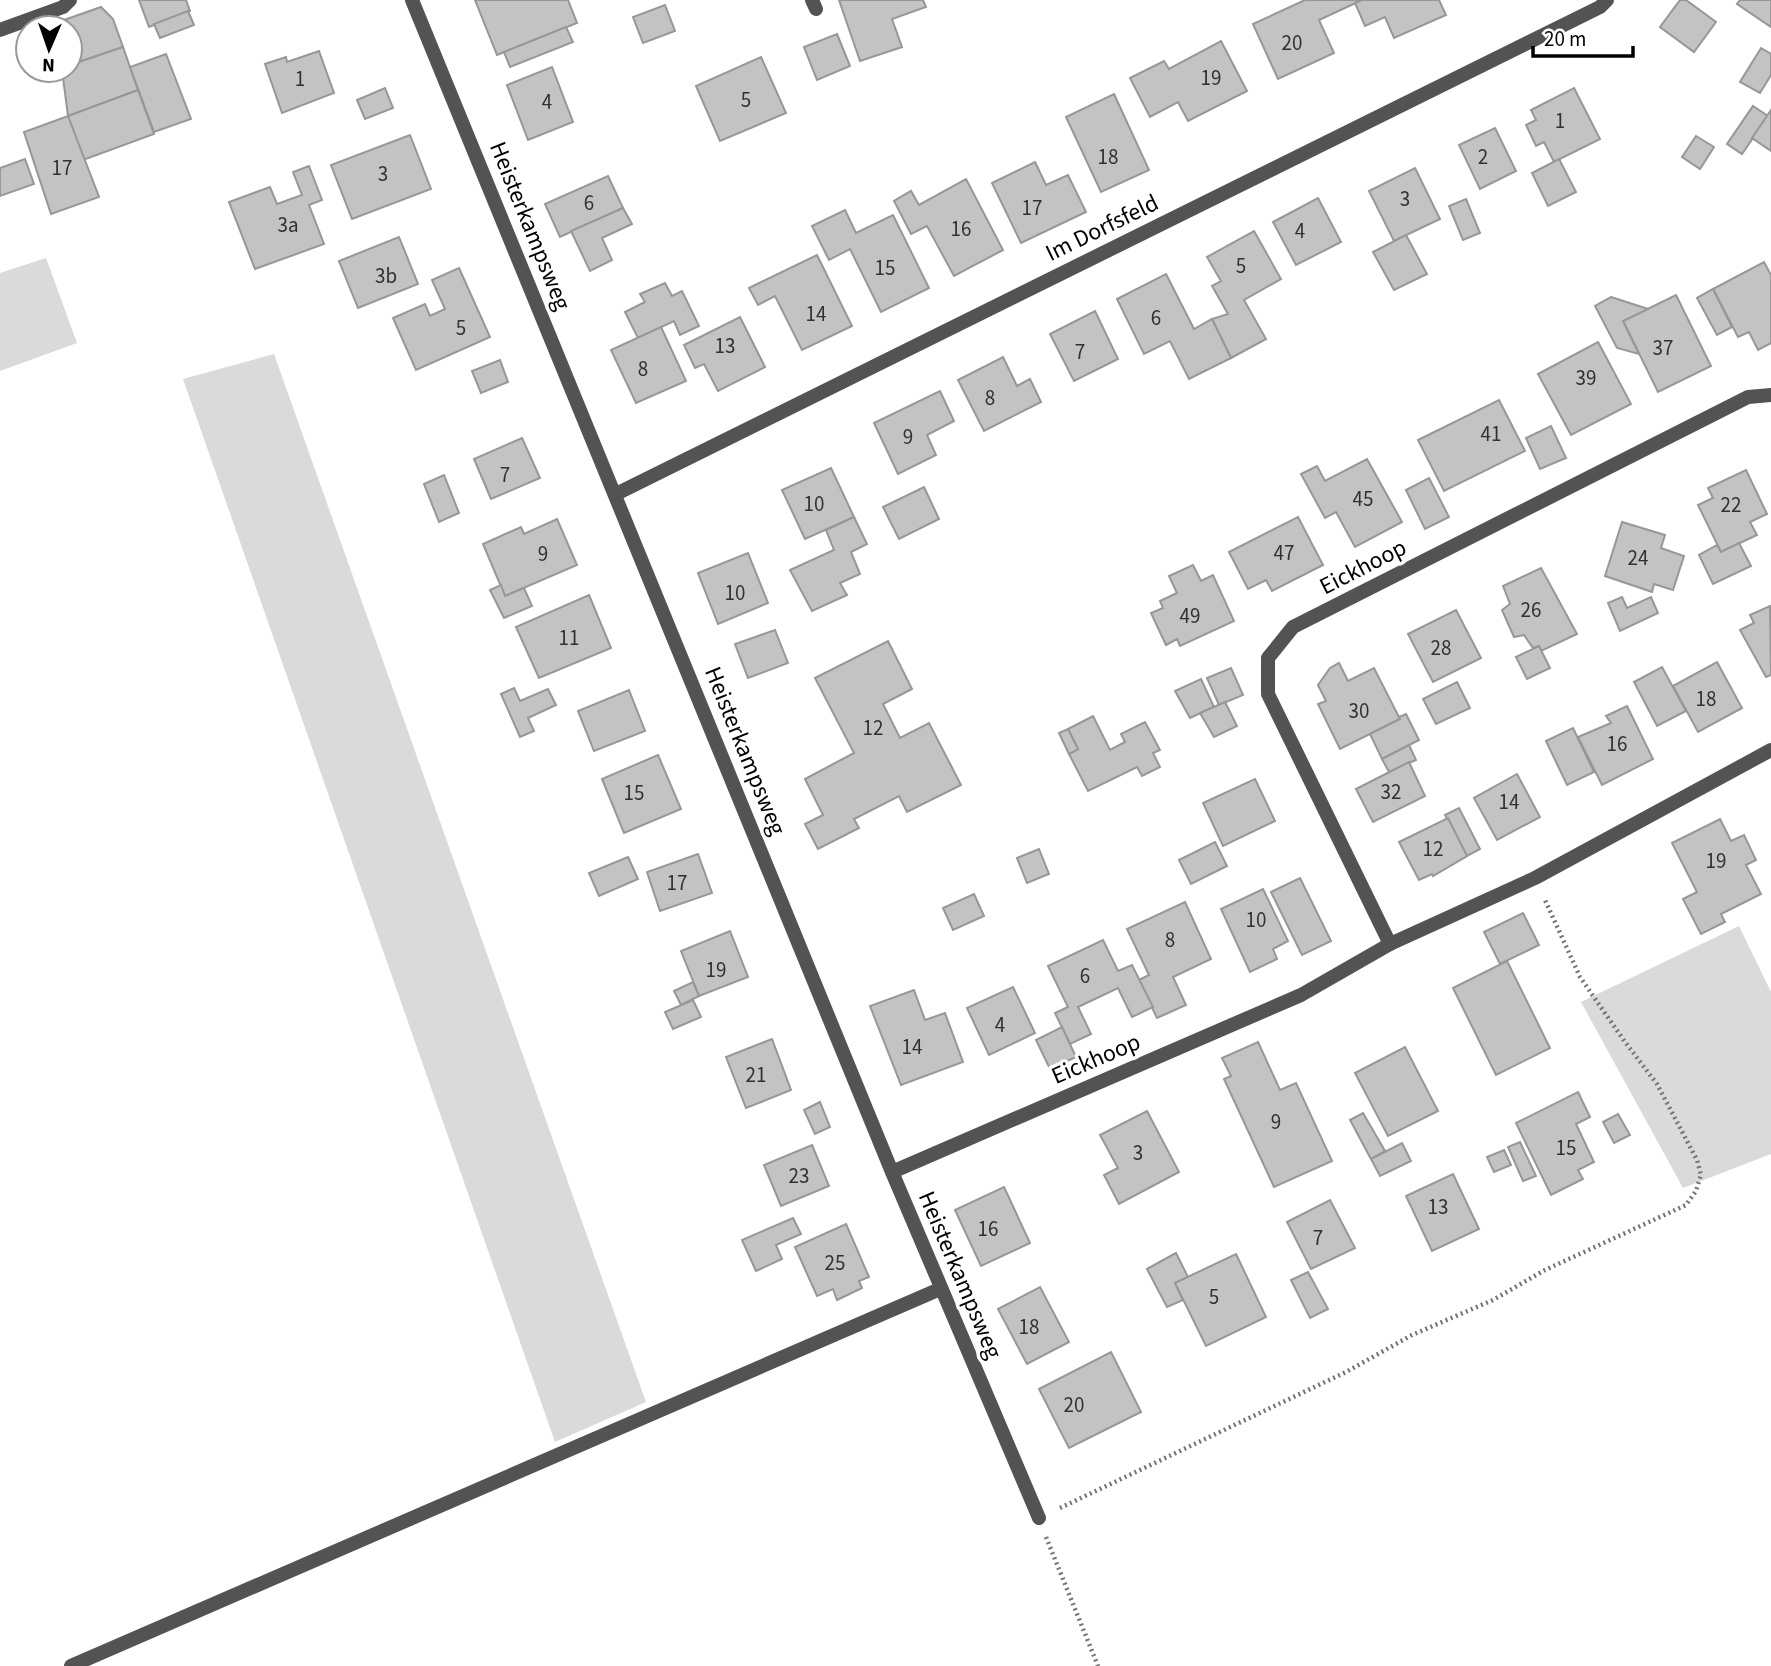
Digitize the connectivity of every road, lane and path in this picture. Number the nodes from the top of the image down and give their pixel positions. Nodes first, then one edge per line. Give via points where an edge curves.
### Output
1 (70, 0) edge
2 (412, 0) edge
3 (1607, 0) edge
4 (0, 30) edge
5 (1771, 395) edge
6 (616, 494) junction
7 (1771, 750) edge
8 (1535, 878) junction
9 (1390, 944) junction
10 (892, 1172) junction
11 (940, 1289) junction
12 (1039, 1518) junction
13 (71, 1666) edge
14 (1098, 1666) edge

1 - 4 street via 63,8
2 - 6 street, Heisterkampsweg
3 - 6 street, Im Dorfsfeld
5 - 9 street, Eickhoop via 1748,397 1293,627 1268,658 1268,694
6 - 10 street, Heisterkampsweg
7 - 8 street, Eickhoop
8 - 9 street, Eickhoop
8 - 12 path via 1580,976 1657,1084 1697,1160 1700,1175 1686,1205
9 - 10 street, Eickhoop via 1301,996
10 - 11 street, Heisterkampsweg
11 - 12 street, Heisterkampsweg
11 - 13 street
12 - 14 path

